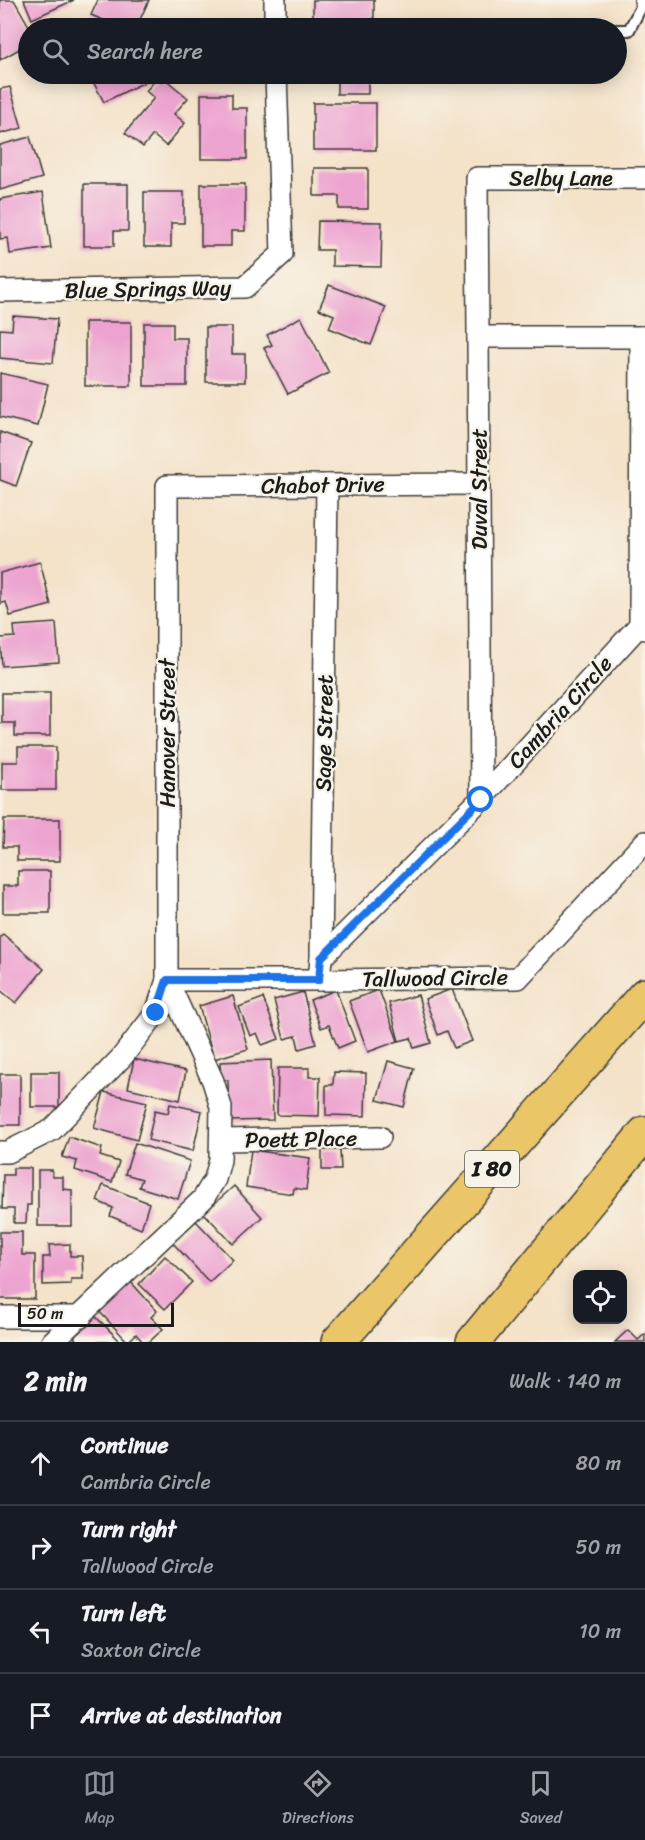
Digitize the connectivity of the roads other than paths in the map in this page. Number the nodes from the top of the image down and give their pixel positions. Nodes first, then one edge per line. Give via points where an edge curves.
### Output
1 (275, 0) edge
2 (640, 0) edge
3 (275, 18) edge
4 (627, 30) edge
5 (276, 84) edge
6 (477, 178) joint
7 (645, 178) edge
8 (0, 291) edge
9 (478, 337) junction
10 (643, 337) edge
11 (479, 484) junction
12 (327, 485) junction
13 (167, 486) joint
14 (643, 624) edge
15 (481, 800) junction
16 (645, 842) edge
17 (321, 958) junction
18 (167, 980) junction
19 (319, 980) junction
20 (645, 995) edge
21 (645, 1133) edge
22 (380, 1137) dead end
23 (222, 1140) junction
24 (0, 1152) edge
25 (0, 1317) edge
26 (81, 1317) junction
27 (52, 1342) edge
28 (338, 1342) edge
29 (473, 1342) edge

1 - 3 street
2 - 4 lane via 641,7
5 - 8 street, Blue Springs Way via 282,254 245,287
6 - 7 street, Selby Lane
6 - 9 street, Duval Street
9 - 10 street
9 - 11 street, Duval Street
10 - 14 street
11 - 12 street, Chabot Drive
11 - 15 street, Duval Street
12 - 13 street, Chabot Drive
12 - 17 street, Sage Street
13 - 18 street, Hanover Street
14 - 15 street, Cambria Circle
15 - 17 street, Cambria Circle
16 - 19 street, Tallwood Circle via 518,978
17 - 19 street, Sage Street
18 - 19 street, Tallwood Circle
18 - 23 street via 213,1081 221,1107
18 - 24 street via 156,1013 122,1057 52,1130 8,1152
20 - 28 highway, I 80
21 - 29 highway
22 - 23 street, Poett Place
23 - 26 street via 215,1179 203,1199
25 - 26 street
26 - 27 street

